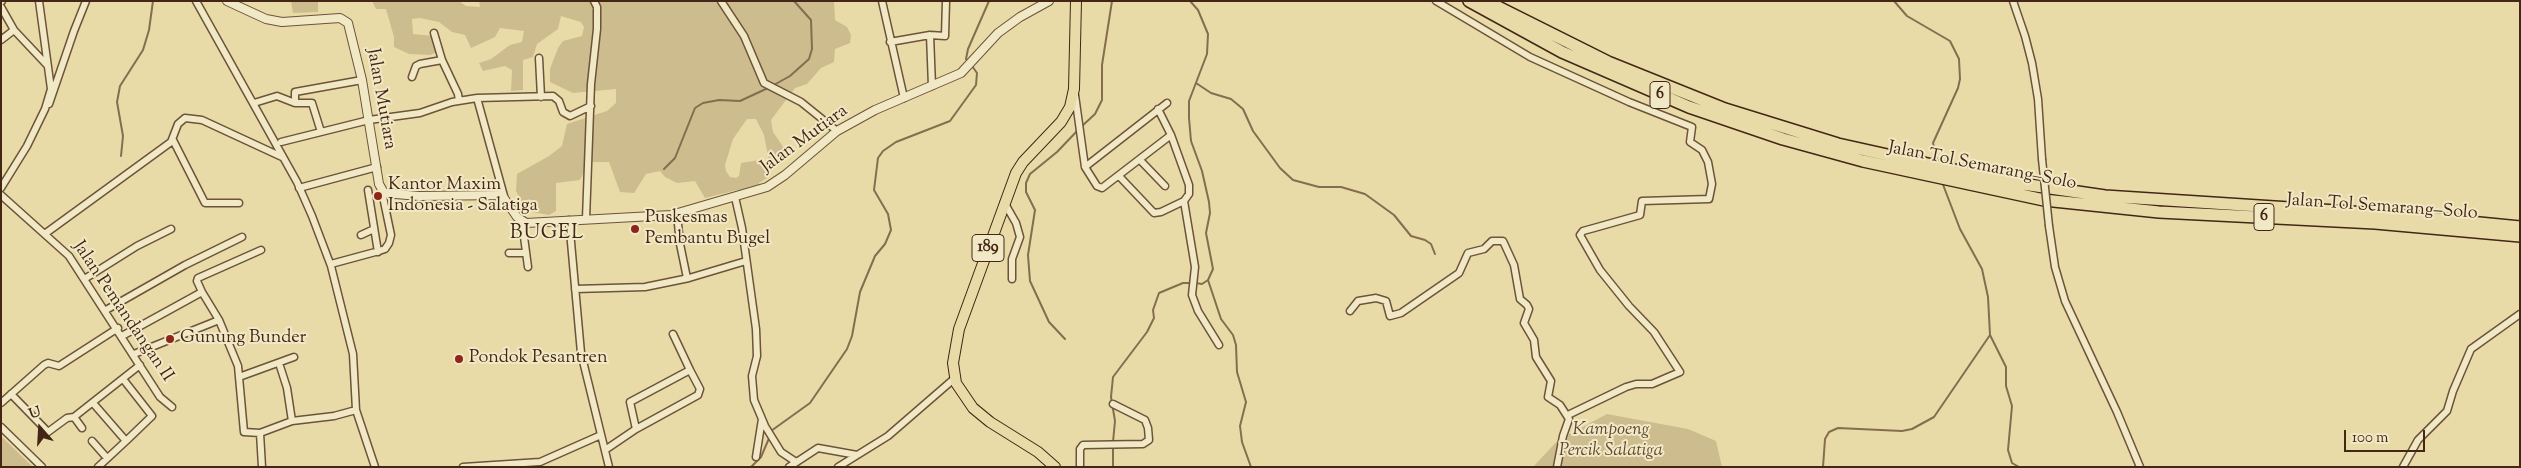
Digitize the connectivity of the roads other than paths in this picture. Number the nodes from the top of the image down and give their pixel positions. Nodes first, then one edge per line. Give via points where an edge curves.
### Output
1 (39, 1) edge
2 (196, 1) edge
3 (227, 1) edge
4 (594, 1) edge
5 (721, 1) edge
6 (882, 1) edge
7 (946, 1) edge
8 (1049, 1) edge
9 (1076, 1) edge
10 (1436, 1) edge
11 (1469, 1) edge
12 (1486, 1) edge
13 (2013, 1) edge
14 (85, 2) edge
15 (1, 7) edge
16 (14, 30) junction
17 (434, 33) dead end
18 (930, 35) junction
19 (1, 40) edge
20 (890, 42) junction
21 (539, 58) dead end
22 (442, 60) junction
23 (48, 66) junction
24 (412, 77) dead end
25 (362, 80) junction
26 (932, 86) junction
27 (1074, 89) junction
28 (541, 96) junction
29 (477, 98) junction
30 (904, 98) junction
31 (459, 101) junction
32 (254, 103) junction
33 (295, 103) junction
34 (1166, 103) dead end
35 (590, 106) junction
36 (45, 109) junction
37 (1158, 109) junction
38 (369, 120) junction
39 (837, 131) junction
40 (321, 132) junction
41 (1171, 135) junction
42 (173, 140) junction
43 (281, 142) dead end
44 (282, 156) junction
45 (1864, 156) junction
46 (1140, 160) junction
47 (376, 167) junction
48 (1084, 167) junction
49 (1119, 176) junction
50 (1165, 186) dead end
51 (1, 188) edge
52 (299, 188) junction
53 (2009, 188) junction
54 (368, 190) dead end
55 (1, 195) edge
56 (382, 195) junction
57 (504, 196) junction
58 (735, 197) junction
59 (1184, 201) junction
60 (1004, 202) junction
61 (239, 203) dead end
62 (371, 203) junction
63 (677, 214) junction
64 (586, 219) junction
65 (569, 220) junction
66 (522, 222) junction
67 (2520, 227) edge
68 (171, 229) dead end
69 (374, 229) junction
70 (46, 233) junction
71 (360, 235) dead end
72 (2520, 236) edge
73 (242, 237) dead end
74 (261, 250) dead end
75 (378, 252) junction
76 (509, 253) dead end
77 (526, 253) junction
78 (746, 261) junction
79 (330, 264) junction
80 (528, 267) dead end
81 (86, 278) junction
82 (687, 278) junction
83 (1012, 279) dead end
84 (575, 289) junction
85 (202, 292) junction
86 (106, 310) junction
87 (1350, 311) dead end
88 (2520, 314) edge
89 (219, 320) junction
90 (118, 328) junction
91 (673, 334) dead end
92 (122, 336) junction
93 (1219, 345) dead end
94 (134, 354) junction
95 (294, 357) dead end
96 (279, 363) junction
97 (140, 365) junction
98 (690, 370) junction
99 (239, 377) junction
100 (955, 378) junction
101 (123, 379) junction
102 (11, 394) junction
103 (1, 403) edge
104 (93, 403) junction
105 (1114, 404) dead end
106 (172, 407) dead end
107 (356, 410) junction
108 (1568, 416) junction
109 (74, 417) junction
110 (762, 418) junction
111 (292, 421) junction
112 (1, 427) edge
113 (82, 428) dead end
114 (636, 429) junction
115 (260, 432) junction
116 (601, 435) junction
117 (92, 441) dead end
118 (126, 441) junction
119 (605, 450) junction
120 (857, 455) junction
121 (756, 457) dead end
122 (107, 458) junction
123 (796, 462) junction
124 (42, 467) edge
125 (98, 467) edge
126 (262, 467) edge
127 (375, 467) edge
128 (463, 467) edge
129 (609, 467) edge
130 (789, 467) edge
131 (838, 467) edge
132 (1055, 467) edge
133 (1080, 467) edge
134 (1557, 467) edge
135 (2140, 467) edge
136 (2402, 467) edge

1 - 23 street
2 - 32 street
3 - 25 street, Jalan Mutiara via 266,20 345,20 352,32
4 - 35 street via 597,24
5 - 39 street via 744,36 764,83 801,102
6 - 20 street
7 - 18 street via 945,36
8 - 26 street, Jalan Mutiara via 998,33 953,78
9 - 27 main road, 189
10 - 108 street via 1530,57 1629,102 1692,126 1690,142 1702,150 1708,162 1712,184 1709,200 1642,201 1640,215 1580,235 1600,270 1654,332 1680,372 1652,384 1626,387
11 - 45 highway, Jalan Tol Semarang–Solo / 6 via 1562,52 1689,107 1792,142
12 - 45 highway, Jalan Tol Semarang–Solo / 6 via 1608,62 1691,97
13 - 135 street, bridge via 2032,63 2049,226 2064,301
14 - 36 street via 53,97
15 - 16 street
16 - 19 street
16 - 23 street
17 - 22 street
18 - 20 street
18 - 26 street
20 - 30 street
21 - 28 street
22 - 24 street via 416,66
22 - 31 street
23 - 36 street via 51,82
25 - 33 street via 295,92
25 - 38 street, Jalan Mutiara
26 - 30 street, Jalan Mutiara
27 - 48 street
27 - 60 main road, 189 via 1070,107 1061,122 1019,167
28 - 29 street
28 - 35 street via 556,98 566,115
29 - 31 street
29 - 57 street
30 - 39 street, Jalan Mutiara
31 - 38 street via 420,112
32 - 33 street via 276,96
32 - 44 street
33 - 40 street via 312,104
34 - 37 street
35 - 64 street
36 - 51 street
37 - 41 street
37 - 48 street
38 - 40 street
38 - 47 street, Jalan Mutiara
39 - 58 street, Jalan Mutiara via 777,181
40 - 43 street
41 - 46 street
41 - 59 street via 1189,185 1189,194
42 - 44 street via 180,121 197,118
42 - 61 street via 205,203
42 - 70 street
44 - 52 street
45 - 53 highway, Jalan Tol Semarang–Solo / 6
46 - 49 street
46 - 50 street
47 - 52 street
47 - 56 street, Jalan Mutiara
48 - 49 street via 1102,188
49 - 59 street via 1154,213
52 - 79 street
53 - 67 highway, Jalan Tol Semarang–Solo / 6 via 2398,215
53 - 72 highway, Jalan Tol Semarang–Solo / 6 via 2044,200 2159,212 2375,223
54 - 62 street
55 - 70 street, Jalan Pemandangan II
56 - 57 street
56 - 62 street
56 - 75 street via 391,235 389,243
57 - 66 street
58 - 63 street, Jalan Mutiara
58 - 78 street
59 - 93 street via 1195,267 1194,302
60 - 83 street via 1020,237 1012,259
60 - 100 main road, 189 via 956,340
62 - 69 street
63 - 64 street, Jalan Mutiara
63 - 82 street
64 - 65 street, Jalan Mutiara
65 - 66 street, Jalan Mutiara
65 - 84 street
66 - 77 street
68 - 81 street
69 - 71 street
69 - 75 street
70 - 81 street, Jalan Pemandangan II via 70,256
73 - 86 street
74 - 85 street via 197,278
75 - 79 street
76 - 77 street
77 - 80 street
78 - 82 street
78 - 110 street via 757,356 752,390
79 - 107 street via 353,354
81 - 86 street, Jalan Pemandangan II
82 - 84 street via 645,287
84 - 116 street via 581,354
85 - 89 street
85 - 92 street
86 - 90 street, Jalan Pemandangan II
87 - 108 street via 1358,301 1376,298 1386,301 1390,316 1401,314 1459,273 1468,253 1484,249 1492,241 1503,241 1514,265 1520,299 1527,305 1524,323 1534,340 1536,357 1551,381 1548,397
88 - 136 street via 2471,349 2447,411 2418,440
89 - 94 street
89 - 99 street via 234,353
90 - 92 street, Jalan Pemandangan II
90 - 102 street via 59,366 44,365
91 - 98 street
92 - 94 street, Jalan Pemandangan II
94 - 97 street, Jalan Pemandangan II
95 - 96 street
96 - 99 street
96 - 111 street
97 - 101 street
97 - 106 street, Jalan Pemandangan II via 160,398
98 - 114 street via 630,402
98 - 114 street via 700,389 698,395
99 - 115 street via 243,429 248,433
100 - 120 street via 888,436
100 - 132 main road, 189 via 960,392 981,416 1029,446
101 - 104 street
101 - 118 street via 152,416
102 - 103 street
102 - 109 street via 47,431
104 - 109 street
104 - 118 street
105 - 133 street via 1145,420 1149,440 1143,444 1083,445
107 - 111 street
107 - 127 street
108 - 134 street
109 - 113 street
110 - 121 street
110 - 123 street via 781,452
111 - 115 street
112 - 124 street
114 - 119 street
115 - 126 street
116 - 119 street
116 - 128 street via 540,462
117 - 122 street
118 - 122 street
119 - 129 street
120 - 123 street via 821,448
120 - 131 street
122 - 125 street
123 - 130 street

